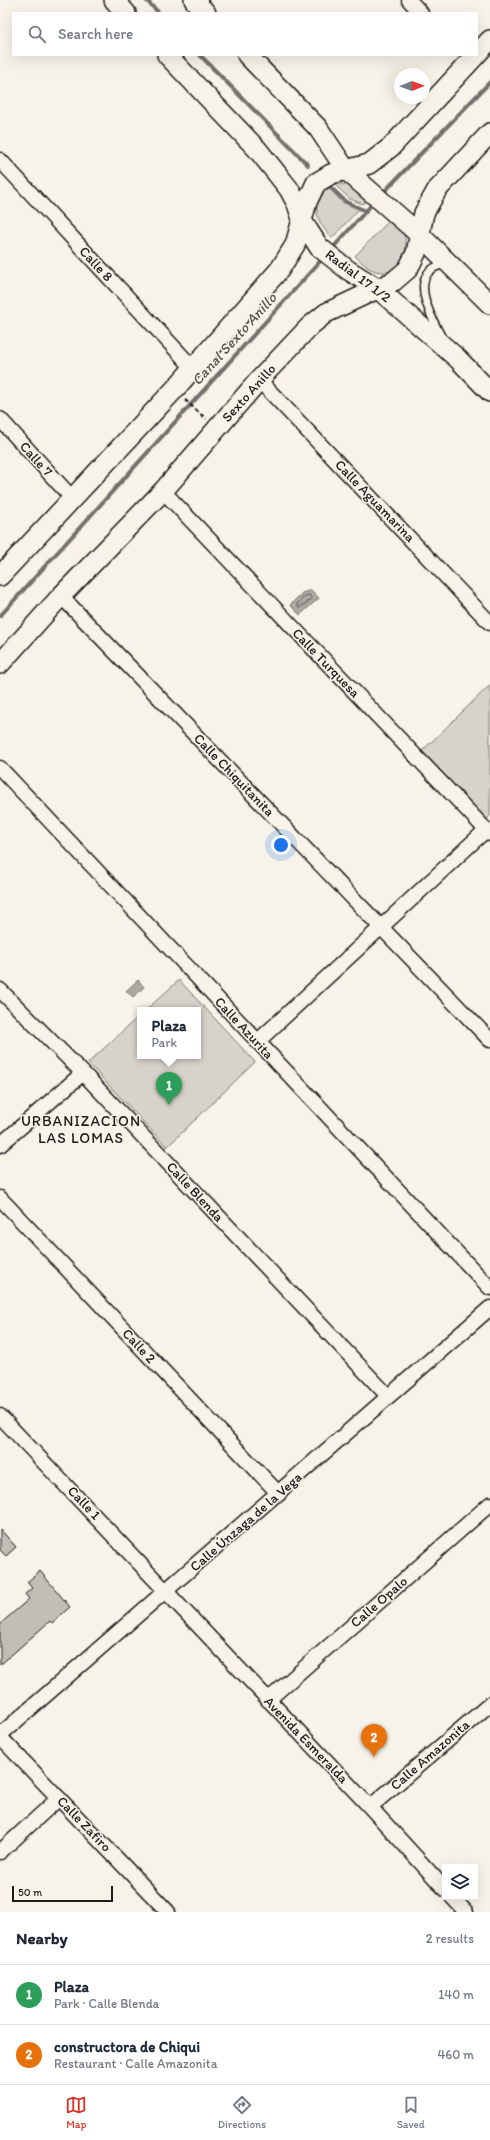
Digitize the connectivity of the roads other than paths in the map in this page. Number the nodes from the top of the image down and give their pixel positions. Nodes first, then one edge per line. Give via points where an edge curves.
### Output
1 (114, 0) edge
2 (194, 0) edge
3 (409, 0) edge
4 (125, 12) edge
5 (205, 12) edge
6 (420, 12) edge
7 (490, 40) edge
8 (478, 50) edge
9 (168, 56) edge
10 (248, 56) edge
11 (470, 57) edge
12 (490, 133) edge
13 (0, 160) edge
14 (346, 170) junction
15 (303, 222) junction
16 (420, 235) junction
17 (448, 264) junction
18 (376, 288) junction
19 (490, 304) edge
20 (447, 350) junction
21 (193, 368) junction
22 (259, 380) junction
23 (490, 392) edge
24 (0, 419) edge
25 (163, 491) junction
26 (72, 498) junction
27 (0, 576) edge
28 (61, 596) junction
29 (490, 623) edge
30 (0, 664) edge
31 (0, 768) edge
32 (488, 832) edge
33 (381, 928) junction
34 (0, 990) edge
35 (490, 1040) edge
36 (258, 1042) junction
37 (83, 1074) junction
38 (0, 1145) edge
39 (0, 1198) edge
40 (490, 1288) edge
41 (490, 1308) edge
42 (388, 1396) junction
43 (0, 1416) edge
44 (279, 1494) junction
45 (490, 1504) edge
46 (167, 1591) junction
47 (268, 1700) junction
48 (488, 1708) edge
49 (0, 1736) edge
50 (59, 1798) junction
51 (370, 1806) junction
52 (0, 1852) edge
53 (442, 1886) edge
54 (455, 1900) edge
55 (168, 1912) edge
56 (466, 1912) edge

1 - 4 main road
2 - 5 main road
3 - 6 street
7 - 8 main road
9 - 15 main road, Radial 17 1/2 via 257,149 289,189
10 - 14 main road via 318,128
11 - 14 main road via 390,147 369,164
12 - 16 main road, Sexto Anillo via 437,190 424,213
13 - 21 street, Calle 8
14 - 15 main road via 331,174 316,183 307,202
14 - 16 main road
15 - 18 main road, Radial 17 1/2 via 319,247
15 - 21 main road via 296,245 280,269
16 - 17 main road
16 - 18 main road, Sexto Anillo via 416,253 408,269 394,281
17 - 19 main road
17 - 20 lane via 434,266 426,274 424,286 426,301
18 - 20 main road, Radial 17 1/2
18 - 22 main road, Sexto Anillo via 326,313 310,326
20 - 23 main road, Radial 17 1/2
21 - 26 main road
22 - 25 main road, Sexto Anillo
22 - 29 street, Calle Aguamarina
24 - 26 street, Calle 7
25 - 28 main road, Sexto Anillo
25 - 32 street, Calle Turquesa
26 - 27 main road
28 - 30 main road, Sexto Anillo
28 - 33 street, Calle Chiquitanita
31 - 36 street, Calle Azurita
32 - 33 street
33 - 35 street, Calle Chiquitanita
33 - 36 street
34 - 37 street, Calle Blenda
36 - 40 street, Calle Azurita
37 - 38 street
37 - 42 street, Calle Blenda
39 - 44 street, Calle 2
41 - 42 street, Calle Únzaga de la Vega
42 - 44 street, Calle Únzaga de la Vega
43 - 46 street, Calle 1
44 - 46 street, Calle Únzaga de la Vega
45 - 47 street, Calle Opalo
46 - 47 street, Avenida Esmeralda
46 - 49 street, Calle Únzaga de la Vega
47 - 51 street, Avenida Esmeralda
48 - 51 street, Calle Amazonita
49 - 50 street, Calle Zafiro
50 - 52 street
50 - 55 street, Calle Zafiro
51 - 53 street, Avenida Esmeralda
54 - 56 street

